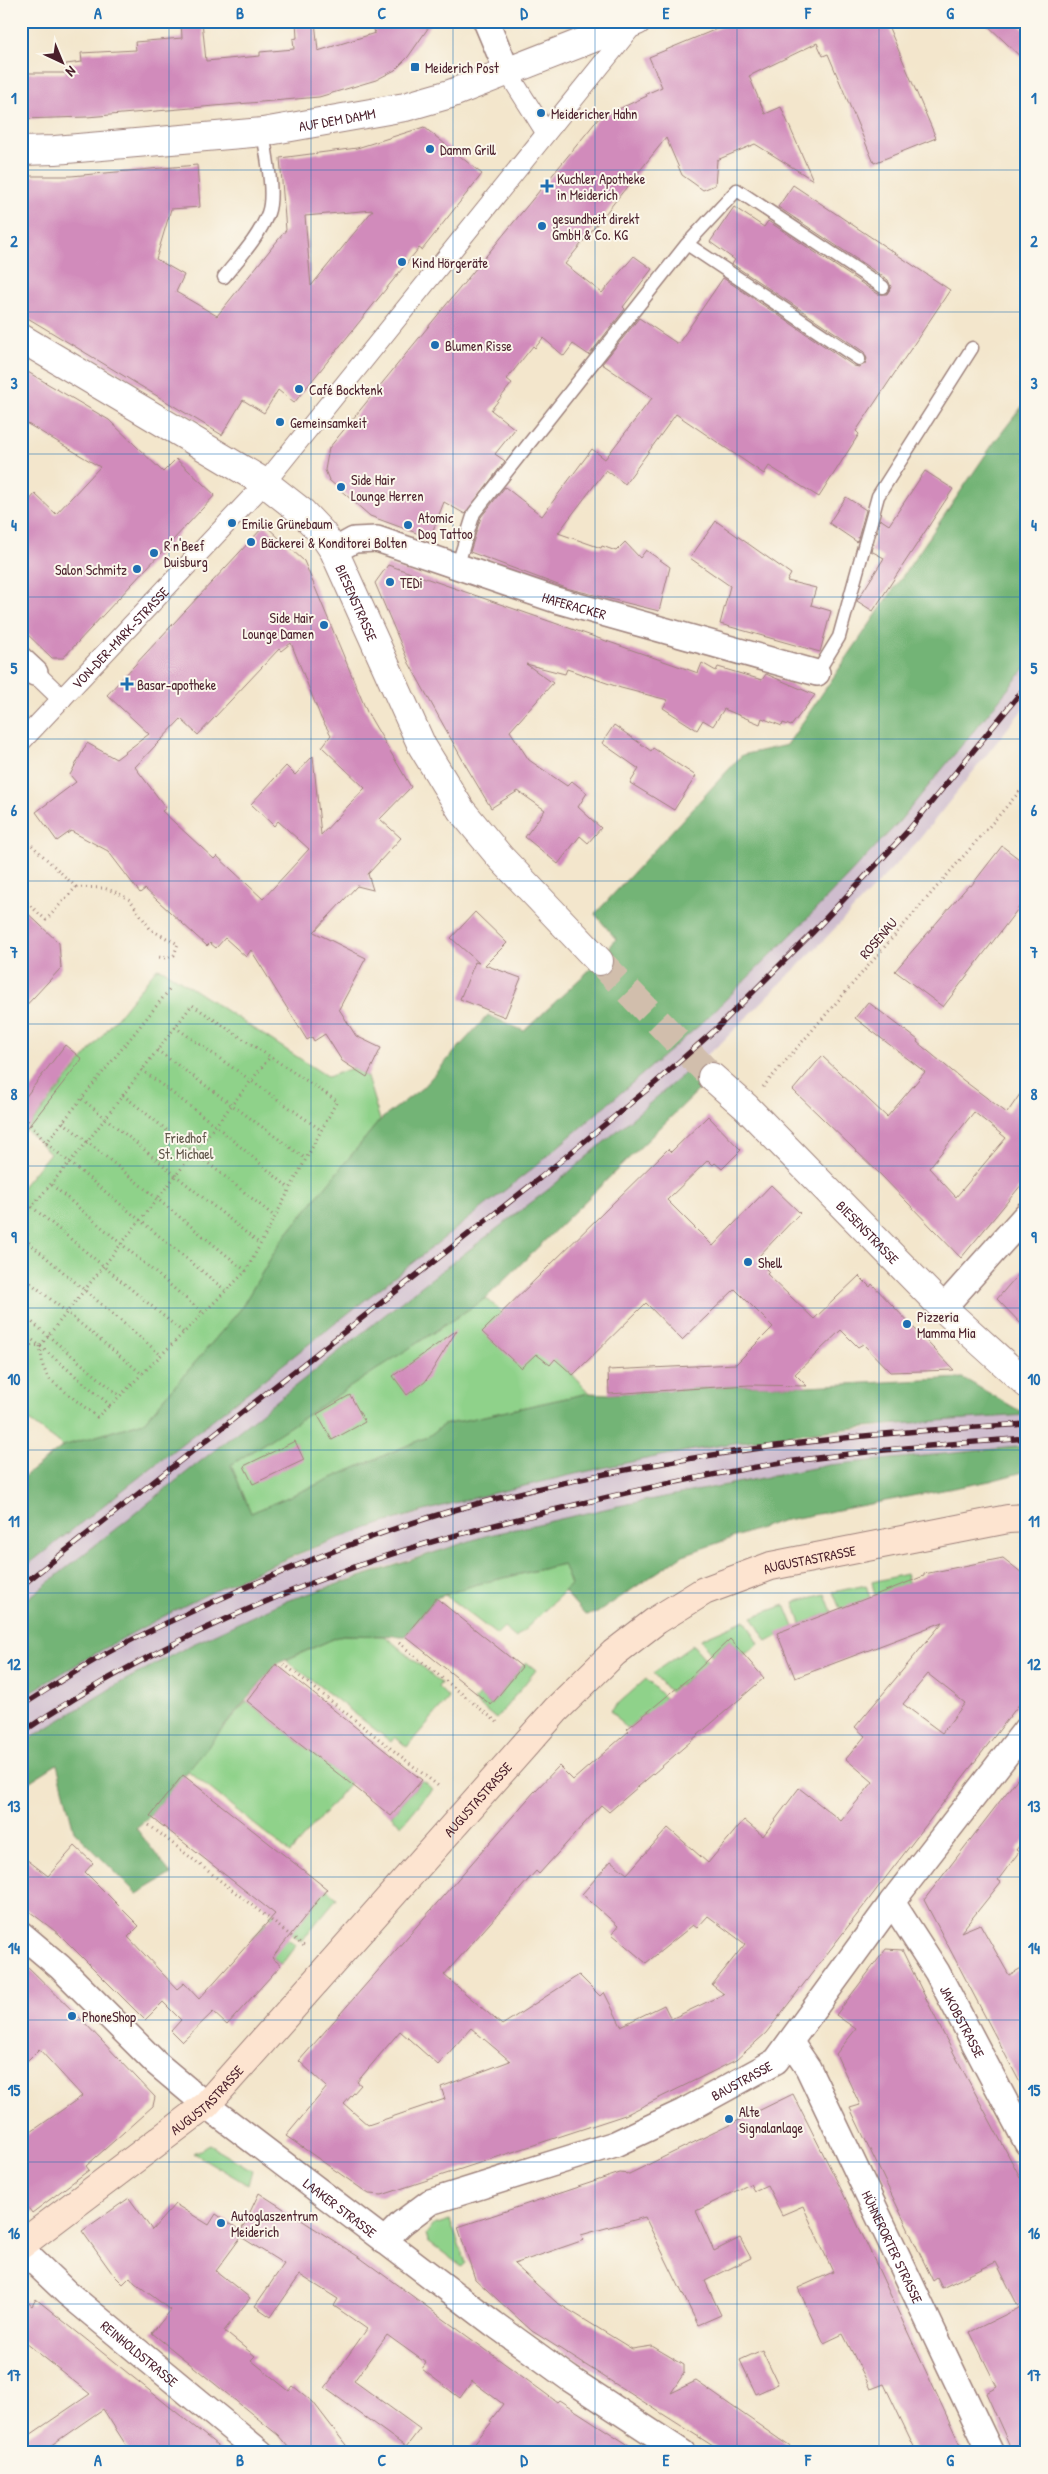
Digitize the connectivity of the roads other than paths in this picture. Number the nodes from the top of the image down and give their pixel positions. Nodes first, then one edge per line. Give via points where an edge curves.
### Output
1 (486, 21) edge
2 (636, 22) edge
3 (507, 71) junction
4 (263, 132) junction
5 (546, 133) junction
6 (21, 150) edge
7 (687, 244) junction
8 (224, 276) dead end
9 (883, 287) dead end
10 (21, 338) edge
11 (972, 348) dead end
12 (859, 360) dead end
13 (266, 483) junction
14 (334, 550) junction
15 (457, 567) junction
16 (28, 667) edge
17 (817, 672) joint
18 (62, 699) junction
19 (21, 742) edge
20 (599, 961) tunnel mouth
21 (712, 1077) tunnel mouth
22 (1027, 1214) edge
23 (943, 1308) junction
24 (1027, 1384) edge
25 (1027, 1518) edge
26 (1027, 1728) edge
27 (892, 1902) junction
28 (21, 1934) edge
29 (791, 2043) junction
30 (206, 2105) junction
31 (1027, 2144) edge
32 (384, 2241) junction
33 (21, 2245) edge
34 (21, 2249) edge
35 (261, 2453) edge
36 (683, 2453) edge
37 (991, 2453) edge

1 - 3 street
2 - 3 street, AUF DEM DAMM
2 - 5 street, VON-DER-MARK-STRASSE
3 - 4 street, AUF DEM DAMM via 450,94 405,107
3 - 5 street
4 - 6 street, AUF DEM DAMM via 55,150
4 - 8 lane via 270,180 268,212 253,240
5 - 13 street, VON-DER-MARK-STRASSE
7 - 9 lane via 737,190
7 - 12 lane
7 - 15 lane via 474,513
10 - 13 street, BIESENSTRASSE
11 - 17 lane via 878,496 839,637
13 - 14 street, BIESENSTRASSE via 302,512
13 - 18 street, VON-DER-MARK-STRASSE
14 - 15 street, HAFERACKER via 354,540 377,539
14 - 20 street, BIESENSTRASSE via 422,746 461,810 500,857
15 - 17 street, HAFERACKER via 556,600
16 - 18 street
18 - 19 street, VON-DER-MARK-STRASSE
21 - 23 street, BIESENSTRASSE via 746,1107
22 - 23 street
23 - 24 street, BIESENSTRASSE
25 - 30 main road, AUGUSTASTRASSE via 1008,1519 771,1566 704,1592 657,1620 614,1653 556,1710
26 - 27 street, BAUSTRASSE
27 - 29 street, BAUSTRASSE
27 - 31 street, JAKOBSTRASSE via 937,1972
28 - 30 street, LAAKER STRASSE via 156,2063
29 - 32 street, BAUSTRASSE via 776,2061 761,2071 615,2144 430,2202
29 - 37 street, HÜHNERORTER STRASSE via 808,2068
30 - 32 street, LAAKER STRASSE
30 - 33 main road, AUGUSTASTRASSE
32 - 36 street, LAAKER STRASSE via 570,2379
34 - 35 street, REINHOLDSTRASSE via 66,2292

